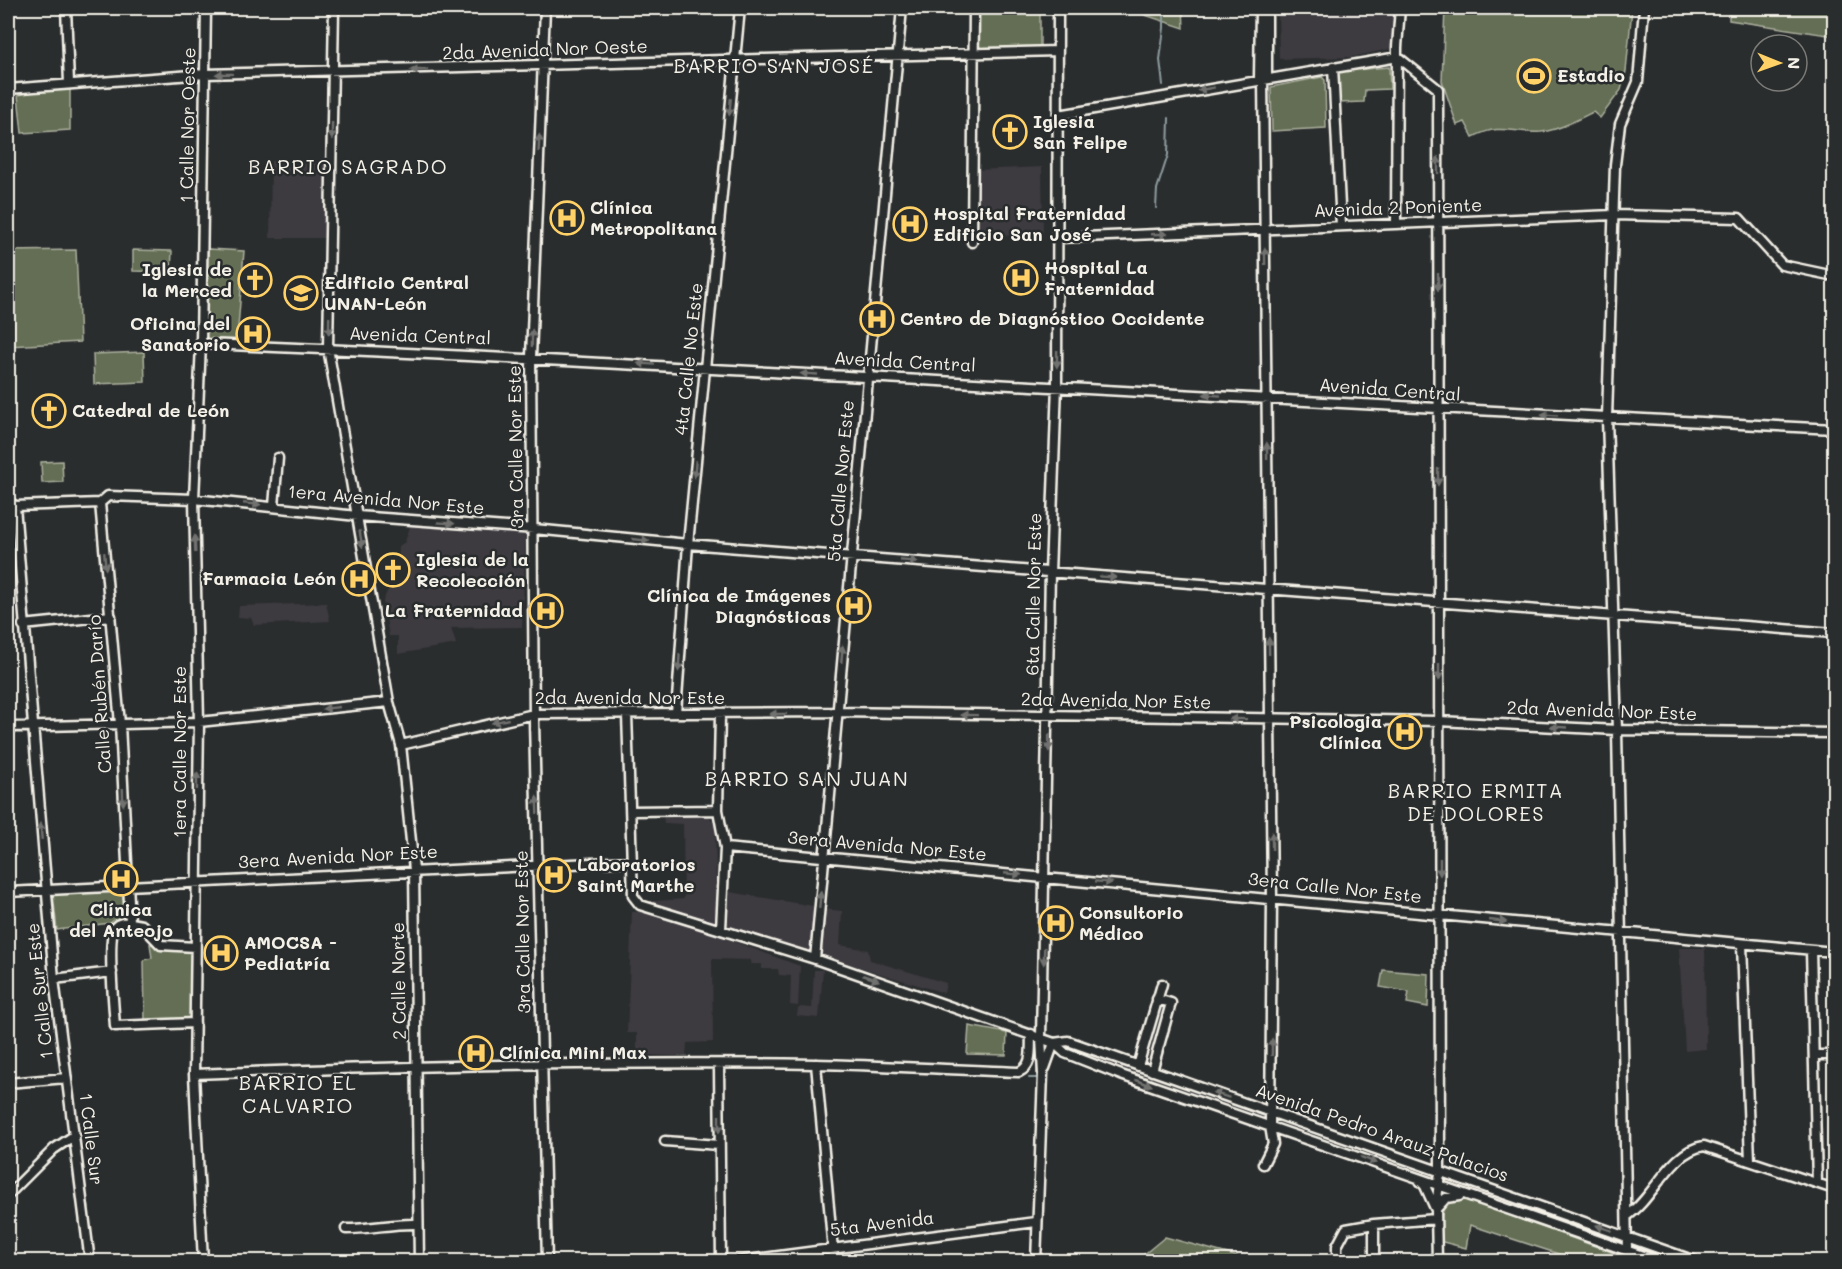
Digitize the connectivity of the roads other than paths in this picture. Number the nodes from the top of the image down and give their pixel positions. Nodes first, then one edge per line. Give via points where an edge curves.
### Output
1 (66, 8) edge
2 (206, 8) edge
3 (334, 8) edge
4 (545, 8) edge
5 (740, 8) edge
6 (902, 8) edge
7 (975, 8) edge
8 (1058, 8) edge
9 (1260, 8) edge
10 (1267, 8) edge
11 (1400, 8) edge
12 (1644, 8) edge
13 (1058, 51) junction
14 (974, 54) junction
15 (898, 55) junction
16 (1398, 57) junction
17 (734, 60) junction
18 (543, 67) junction
19 (1333, 67) junction
20 (333, 72) junction
21 (205, 74) junction
22 (1263, 79) junction
23 (69, 83) junction
24 (8, 89) edge
25 (1059, 115) junction
26 (1614, 215) junction
27 (1438, 223) junction
28 (1396, 224) junction
29 (1341, 226) junction
30 (1265, 231) junction
31 (1059, 238) junction
32 (972, 242) dead end
33 (203, 243) joint
34 (1834, 276) edge
35 (201, 344) junction
36 (328, 348) junction
37 (531, 357) junction
38 (705, 368) junction
39 (868, 377) junction
40 (1057, 385) junction
41 (1267, 399) junction
42 (1438, 410) junction
43 (1607, 418) junction
44 (1834, 429) edge
45 (278, 458) dead end
46 (194, 499) junction
47 (100, 502) junction
48 (11, 504) edge
49 (274, 506) junction
50 (357, 516) junction
51 (534, 529) junction
52 (688, 544) junction
53 (851, 556) junction
54 (1050, 573) junction
55 (1269, 590) junction
56 (1439, 604) junction
57 (111, 616) junction
58 (1612, 617) junction
59 (23, 625) junction
60 (1834, 633) edge
61 (389, 702) junction
62 (837, 712) junction
63 (676, 713) junction
64 (534, 714) junction
65 (627, 714) junction
66 (720, 715) junction
67 (1049, 717) junction
68 (1270, 719) junction
69 (1439, 721) junction
70 (199, 722) junction
71 (120, 724) junction
72 (8, 727) edge
73 (31, 727) junction
74 (1617, 730) junction
75 (1834, 733) edge
76 (401, 745) junction
77 (718, 810) junction
78 (631, 811) junction
79 (725, 848) junction
80 (824, 858) junction
81 (631, 861) junction
82 (538, 864) junction
83 (414, 870) junction
84 (1046, 877) junction
85 (195, 881) junction
86 (127, 884) junction
87 (46, 889) junction
88 (8, 892) edge
89 (1272, 899) junction
90 (1440, 915) junction
91 (130, 922) junction
92 (721, 929) junction
93 (1621, 933) junction
94 (1742, 944) junction
95 (195, 947) junction
96 (1811, 950) junction
97 (1834, 952) edge
98 (815, 958) junction
99 (112, 972) junction
100 (54, 979) junction
101 (1162, 984) dead end
102 (1157, 999) junction
103 (195, 1023) junction
104 (1031, 1034) junction
105 (1041, 1038) junction
106 (1054, 1043) junction
107 (1834, 1054) edge
108 (1814, 1055) junction
109 (1126, 1062) junction
110 (816, 1064) junction
111 (542, 1065) junction
112 (719, 1066) junction
113 (1138, 1066) junction
114 (417, 1067) junction
115 (1152, 1071) junction
116 (194, 1074) junction
117 (1043, 1074) junction
118 (1121, 1075) junction
119 (66, 1078) junction
120 (8, 1083) edge
121 (1191, 1084) junction
122 (1185, 1098) junction
123 (1271, 1111) junction
124 (1270, 1126) junction
125 (75, 1135) junction
126 (1347, 1138) junction
127 (665, 1141) dead end
128 (719, 1145) junction
129 (1342, 1150) junction
130 (1750, 1161) junction
131 (1263, 1164) dead end
132 (1440, 1172) junction
133 (1417, 1178) junction
134 (1817, 1183) junction
135 (1438, 1186) junction
136 (1834, 1189) edge
137 (8, 1195) edge
138 (1466, 1196) junction
139 (1436, 1214) junction
140 (1626, 1216) junction
141 (1036, 1222) junction
142 (418, 1224) junction
143 (1374, 1224) junction
144 (346, 1229) dead end
145 (1627, 1236) junction
146 (832, 1247) junction
147 (1627, 1250) junction
148 (90, 1262) edge
149 (203, 1262) edge
150 (419, 1262) edge
151 (547, 1262) edge
152 (721, 1262) edge
153 (732, 1262) edge
154 (834, 1262) edge
155 (1036, 1262) edge
156 (1337, 1262) edge
157 (1374, 1262) edge
158 (1437, 1262) edge
159 (1660, 1262) edge
160 (1698, 1262) edge

1 - 23 street
2 - 21 street, 1 Calle Nor Oeste
3 - 20 street, 2 Calle Norte
4 - 18 street, 3ra Calle Nor Este
5 - 17 street, 4ta Calle No Este
6 - 15 street, 5ta Calle Nor Este
7 - 14 street
8 - 13 street
9 - 22 street
10 - 22 street
11 - 16 street
12 - 26 street via 1638,82 1620,124
13 - 14 street, 2da Avenida Nor Oeste
13 - 25 street, 6ta Calle Nor Este
14 - 15 street, 2da Avenida Nor Oeste
14 - 32 street
15 - 17 street, 2da Avenida Nor Oeste
15 - 39 street, 5ta Calle Nor Este
16 - 19 street
27 -> 16 street via 1438,89
16 - 28 street
17 - 18 street, 2da Avenida Nor Oeste
17 -> 38 street, 4ta Calle No Este
18 -> 20 street, 2da Avenida Nor Oeste
37 -> 18 street, 3ra Calle Nor Este
19 - 22 street
19 - 29 street
20 -> 21 street, 2da Avenida Nor Oeste
20 -> 36 street, 2 Calle Norte
21 - 23 street, 2da Avenida Nor Oeste
21 - 33 street, 1 Calle Nor Oeste
22 -> 25 street
22 - 30 street
23 - 24 street, 2da Avenida Nor Oeste
25 - 31 street, 6ta Calle Nor Este
26 - 27 street, Avenida 2 Poniente
26 - 34 street, Avenida 2 Poniente via 1739,218 1782,265
26 - 43 street
27 - 28 street, Avenida 2 Poniente
27 -> 42 street
28 - 29 street, Avenida 2 Poniente
29 - 30 street, Avenida 2 Poniente
31 -> 30 street, Avenida 2 Poniente
41 -> 30 street
31 -> 40 street, 6ta Calle Nor Este
33 - 35 street, 1era Calle Nor Este
35 - 36 street, Avenida Central
35 - 46 street, 1era Calle Nor Este
36 - 37 street, Avenida Central
36 - 50 street, 2 Calle Norte
38 -> 37 street, Avenida Central
37 - 51 street, 3ra Calle Nor Este
39 -> 38 street, Avenida Central
38 -> 52 street, 4ta Calle No Este
39 - 40 street, Avenida Central
39 - 53 street, 5ta Calle Nor Este
41 -> 40 street, Avenida Central
40 - 54 street, 6ta Calle Nor Este
41 - 42 street, Avenida Central
55 -> 41 street
43 -> 42 street, Avenida Central
42 -> 56 street
43 - 44 street, Avenida Central
43 - 58 street
45 - 49 street
46 - 47 street, 1era Avenida Nor Este via 108,496
46 -> 49 street, 1era Avenida Nor Este
70 -> 46 street, 1era Calle Nor Este
47 - 48 street, 1era Avenida Nor Este
47 -> 57 street, Calle Rubén Darío
48 - 59 street, 1 Calle Sur Este
49 - 50 street, 1era Avenida Nor Este
50 -> 51 street, 1era Avenida Nor Este
50 -> 61 street, 2 Calle Norte
51 -> 52 street, 1era Avenida Nor Este
51 - 64 street, 3ra Calle Nor Este
52 - 53 street, 1era Avenida Nor Este
52 -> 63 street, 4ta Calle No Este
53 -> 54 street
62 -> 53 street, 5ta Calle Nor Este
54 -> 55 street
54 - 67 street, 6ta Calle Nor Este
55 - 56 street
68 -> 55 street
56 - 58 street
56 -> 69 street
57 - 59 street
57 - 71 street, Calle Rubén Darío
58 - 60 street
58 - 74 street
59 - 73 street, 1 Calle Sur Este
61 -> 70 street
61 - 76 street, 2 Calle Norte
62 -> 66 street, 2da Avenida Nor Este
67 -> 62 street, 2da Avenida Nor Este
62 - 80 street, 5ta Calle Nor Este
63 - 65 street, 2da Avenida Nor Este
63 - 66 street, 2da Avenida Nor Este
64 - 65 street, 2da Avenida Nor Este
64 -> 76 street, 2da Avenida Nor Este
82 -> 64 street, 3ra Calle Nor Este
65 - 78 street
66 - 77 street
68 -> 67 street, 2da Avenida Nor Este
67 -> 84 street, 6ta Calle Nor Este
68 - 69 street, 2da Avenida Nor Este
89 -> 68 street
74 -> 69 street, 2da Avenida Nor Este
69 -> 90 street
70 - 71 street
85 -> 70 street, 1era Calle Nor Este
71 - 73 street
71 -> 86 street, Calle Rubén Darío
72 - 73 street
87 -> 73 street, 1 Calle Sur Este
74 - 75 street, 2da Avenida Nor Este
74 - 93 street
76 - 83 street, 2 Calle Norte
77 - 78 street
77 - 79 street
78 - 81 street
79 - 80 street, 3era Avenida Nor Este
79 - 92 street
80 -> 84 street, 3era Avenida Nor Este
98 -> 80 street, 5ta Calle Nor Este
81 - 82 street, 3era Avenida Nor Este
81 - 92 street, Avenida Pedro Arauz Palacios via 635,902
82 - 83 street, 3era Avenida Nor Este
82 - 111 street, 3ra Calle Nor Este
83 - 85 street, 3era Avenida Nor Este
83 - 114 street, 2 Calle Norte
84 -> 89 street, 3era Calle Nor Este
84 -> 105 street, 6ta Calle Nor Este
85 - 86 street, 3era Avenida Nor Este
85 - 95 street, 1era Calle Nor Este
86 - 87 street, 3era Avenida Nor Este
86 - 91 street, Calle Rubén Darío
87 - 88 street, 3era Avenida Nor Este
87 - 100 street, 1 Calle Sur Este
89 - 90 street, 3era Calle Nor Este
123 -> 89 street
90 -> 93 street, 3era Calle Nor Este
90 - 132 street
91 - 95 street via 142,926 160,945
91 - 99 street via 115,927
92 - 98 street, Avenida Pedro Arauz Palacios
93 - 94 street
93 - 140 street
94 - 96 street
94 - 130 street
95 - 103 street, 1era Calle Nor Este
96 - 97 street
96 - 108 street
98 -> 104 street, Avenida Pedro Arauz Palacios
99 - 100 street
99 - 103 street via 115,1026
100 - 119 street, 1 Calle Sur Este
101 - 102 street
102 - 113 street
102 - 115 street via 1171,1003
103 - 116 street, 1era Calle Nor Este
104 - 105 street, Avenida Pedro Arauz Palacios
104 - 110 street via 1030,1060 1019,1072
105 - 106 street, Avenida Pedro Arauz Palacios
105 - 117 street, 6ta Calle Nor Este
106 - 109 street, Avenida Pedro Arauz Palacios via 1068,1041
106 - 117 street, 6ta Calle Nor Este
106 - 118 street, Avenida Pedro Arauz Palacios via 1065,1053
107 - 108 street
108 - 134 street
109 - 113 street, Avenida Pedro Arauz Palacios
109 - 118 street
110 - 112 street
110 - 146 street
111 - 112 street
111 - 114 street
111 - 151 street
112 -> 128 street
113 - 115 street, Avenida Pedro Arauz Palacios
114 - 116 street
114 - 142 street, 2 Calle Norte
115 - 121 street, Avenida Pedro Arauz Palacios
116 - 149 street, 1era Calle Nor Este
117 - 141 street, 6ta Calle Nor Este
118 -> 122 street, Avenida Pedro Arauz Palacios
119 - 120 street, 1 Calle Sur
119 - 125 street, 1 Calle Sur
121 - 122 street
123 -> 121 street, Avenida Pedro Arauz Palacios
122 - 124 street, Avenida Pedro Arauz Palacios
123 - 124 street
123 - 126 street, Avenida Pedro Arauz Palacios
124 - 129 street, Avenida Pedro Arauz Palacios
124 - 131 street via 1272,1144
125 - 137 street via 54,1149
125 - 148 street, 1 Calle Sur
126 - 129 street
126 - 132 street, Avenida Pedro Arauz Palacios
127 - 128 street
128 - 152 street
129 -> 133 street, Avenida Pedro Arauz Palacios
130 - 134 street
130 - 140 street via 1704,1146 1692,1148 1680,1156 1640,1207
132 - 135 street
145 -> 132 street, Avenida Pedro Arauz Palacios
133 - 135 street, Avenida Pedro Arauz Palacios
133 - 139 street via 1425,1186
134 - 136 street
135 - 138 street, Avenida Pedro Arauz Palacios
135 - 139 street
138 - 139 street via 1446,1198
138 - 147 street, Avenida Pedro Arauz Palacios
139 - 143 street
139 - 158 street
140 - 145 street
141 - 146 street, 5ta Avenida
141 - 155 street, 6ta Calle Nor Este
142 - 144 street via 387,1223 370,1229
142 - 150 street, 2 Calle Norte
143 - 156 street via 1346,1229 1337,1246
143 - 157 street
145 - 147 street
145 - 160 street, Avenida Pedro Arauz Palacios
146 - 153 street, 5ta Avenida
146 - 154 street
147 - 159 street, Avenida Pedro Arauz Palacios

